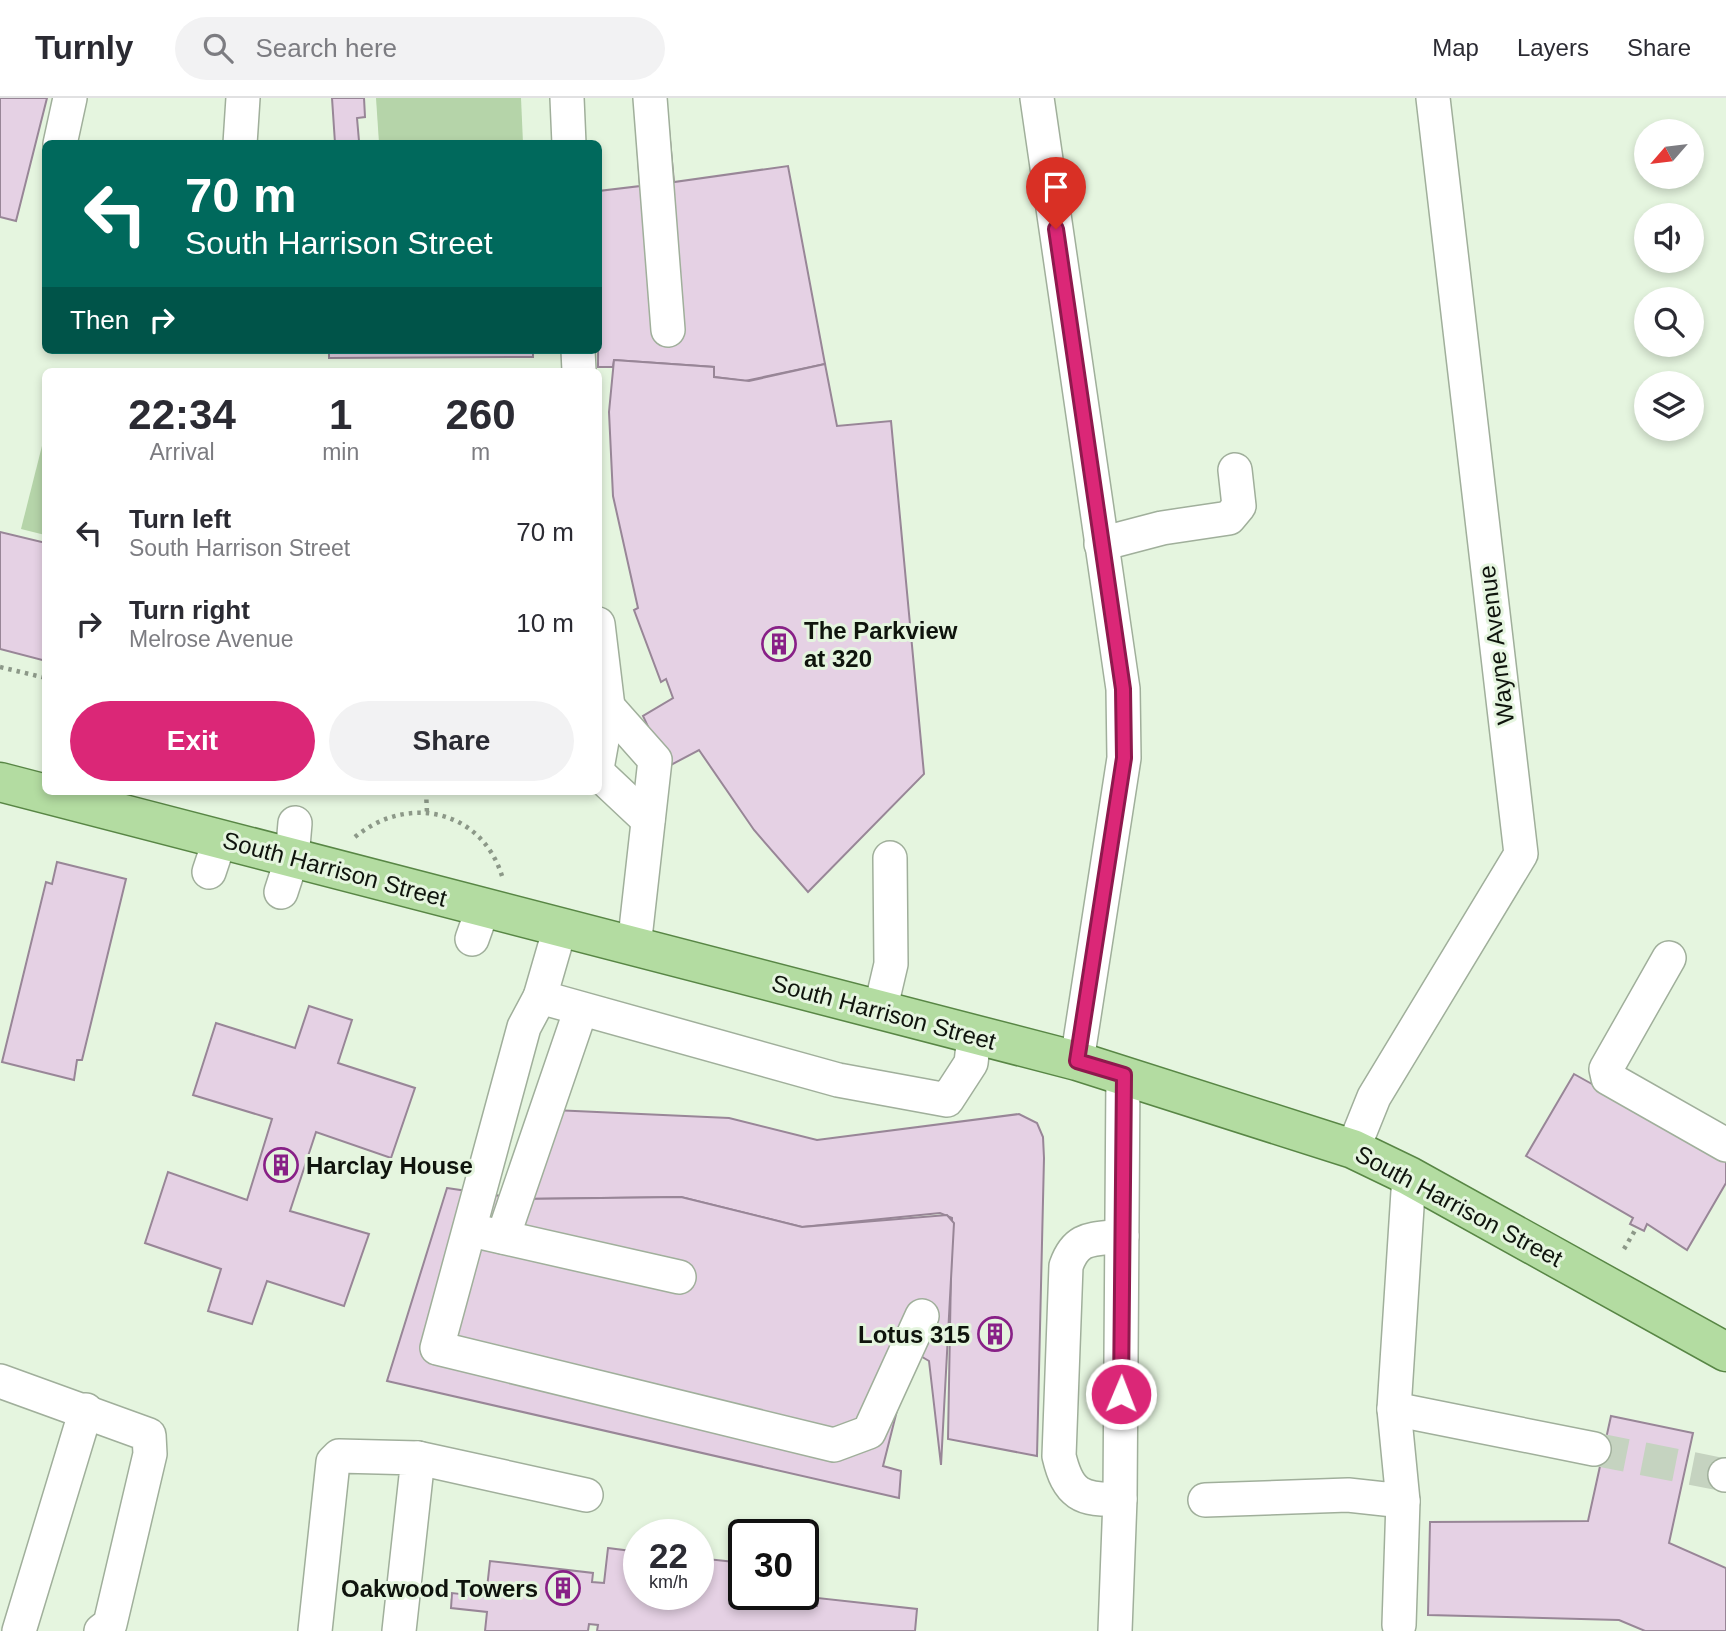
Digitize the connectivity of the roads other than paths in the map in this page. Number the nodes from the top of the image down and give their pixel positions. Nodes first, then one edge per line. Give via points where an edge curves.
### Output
1 (70, 98) edge
2 (243, 98) edge
3 (567, 98) edge
4 (650, 98) edge
5 (1037, 98) edge
6 (1433, 98) edge
7 (61, 140) edge
8 (240, 140) edge
9 (569, 140) edge
10 (668, 330) dead end
11 (1235, 470) dead end
12 (1101, 544) junction
13 (602, 657) edge
14 (608, 707) junction
15 (602, 741) edge
16 (602, 777) edge
17 (0, 782) edge
18 (648, 820) junction
19 (890, 858) dead end
20 (560, 928) junction
21 (634, 947) junction
22 (1669, 958) dead end
23 (540, 998) junction
24 (581, 1009) junction
25 (880, 1011) junction
26 (974, 1036) junction
27 (1077, 1061) junction
28 (1124, 1075) junction
29 (1726, 1145) edge
30 (1353, 1149) junction
31 (1409, 1176) junction
32 (469, 1230) junction
33 (1122, 1236) junction
34 (503, 1237) junction
35 (679, 1277) dead end
36 (922, 1316) dead end
37 (1724, 1343) edge
38 (0, 1381) edge
39 (1394, 1409) junction
40 (86, 1410) junction
41 (1594, 1449) tunnel mouth
42 (418, 1458) junction
43 (586, 1495) dead end
44 (1120, 1499) junction
45 (1205, 1500) dead end
46 (1403, 1501) junction
47 (1399, 1625) dead end
48 (19, 1631) edge
49 (101, 1631) edge
50 (315, 1631) edge
51 (399, 1631) edge
52 (1115, 1631) edge

1 - 7 street
2 - 8 street
3 - 9 street
4 - 10 street
5 - 12 street
6 - 30 street, Wayne Avenue via 1521,854 1374,1097
11 - 12 street via 1239,506 1229,518 1161,528
12 - 27 street via 1123,689 1124,758
13 - 14 street
14 - 15 street
14 - 18 street via 654,760
16 - 18 street
17 - 20 main road, South Harrison Street via 215,855 289,858
18 - 21 street
19 - 25 street via 891,964
20 - 21 main road, South Harrison Street
20 - 23 street
21 - 25 main road, South Harrison Street
22 - 29 street via 1606,1069 1608,1079
23 - 24 street
23 - 32 street via 524,1027
24 - 26 street via 838,1080 947,1100 971,1063
24 - 34 street
25 - 26 main road, South Harrison Street
26 - 27 main road, South Harrison Street
27 - 28 main road, South Harrison Street
28 - 30 main road, South Harrison Street
28 - 33 street
30 - 31 main road, South Harrison Street
31 - 37 main road, South Harrison Street
31 - 39 street
32 - 34 street
32 - 36 street via 437,1348 834,1445 869,1432
33 - 44 street
33 - 44 street via 1083,1241 1072,1250 1066,1266 1059,1455 1065,1479 1074,1490 1094,1500
34 - 35 street
38 - 40 street
39 - 41 street
39 - 46 street
40 - 48 street
40 - 49 street via 149,1435 150,1454 110,1624
42 - 43 street
42 - 50 street via 339,1456 333,1462
42 - 51 street
44 - 52 street
45 - 46 street via 1348,1495
46 - 47 street

